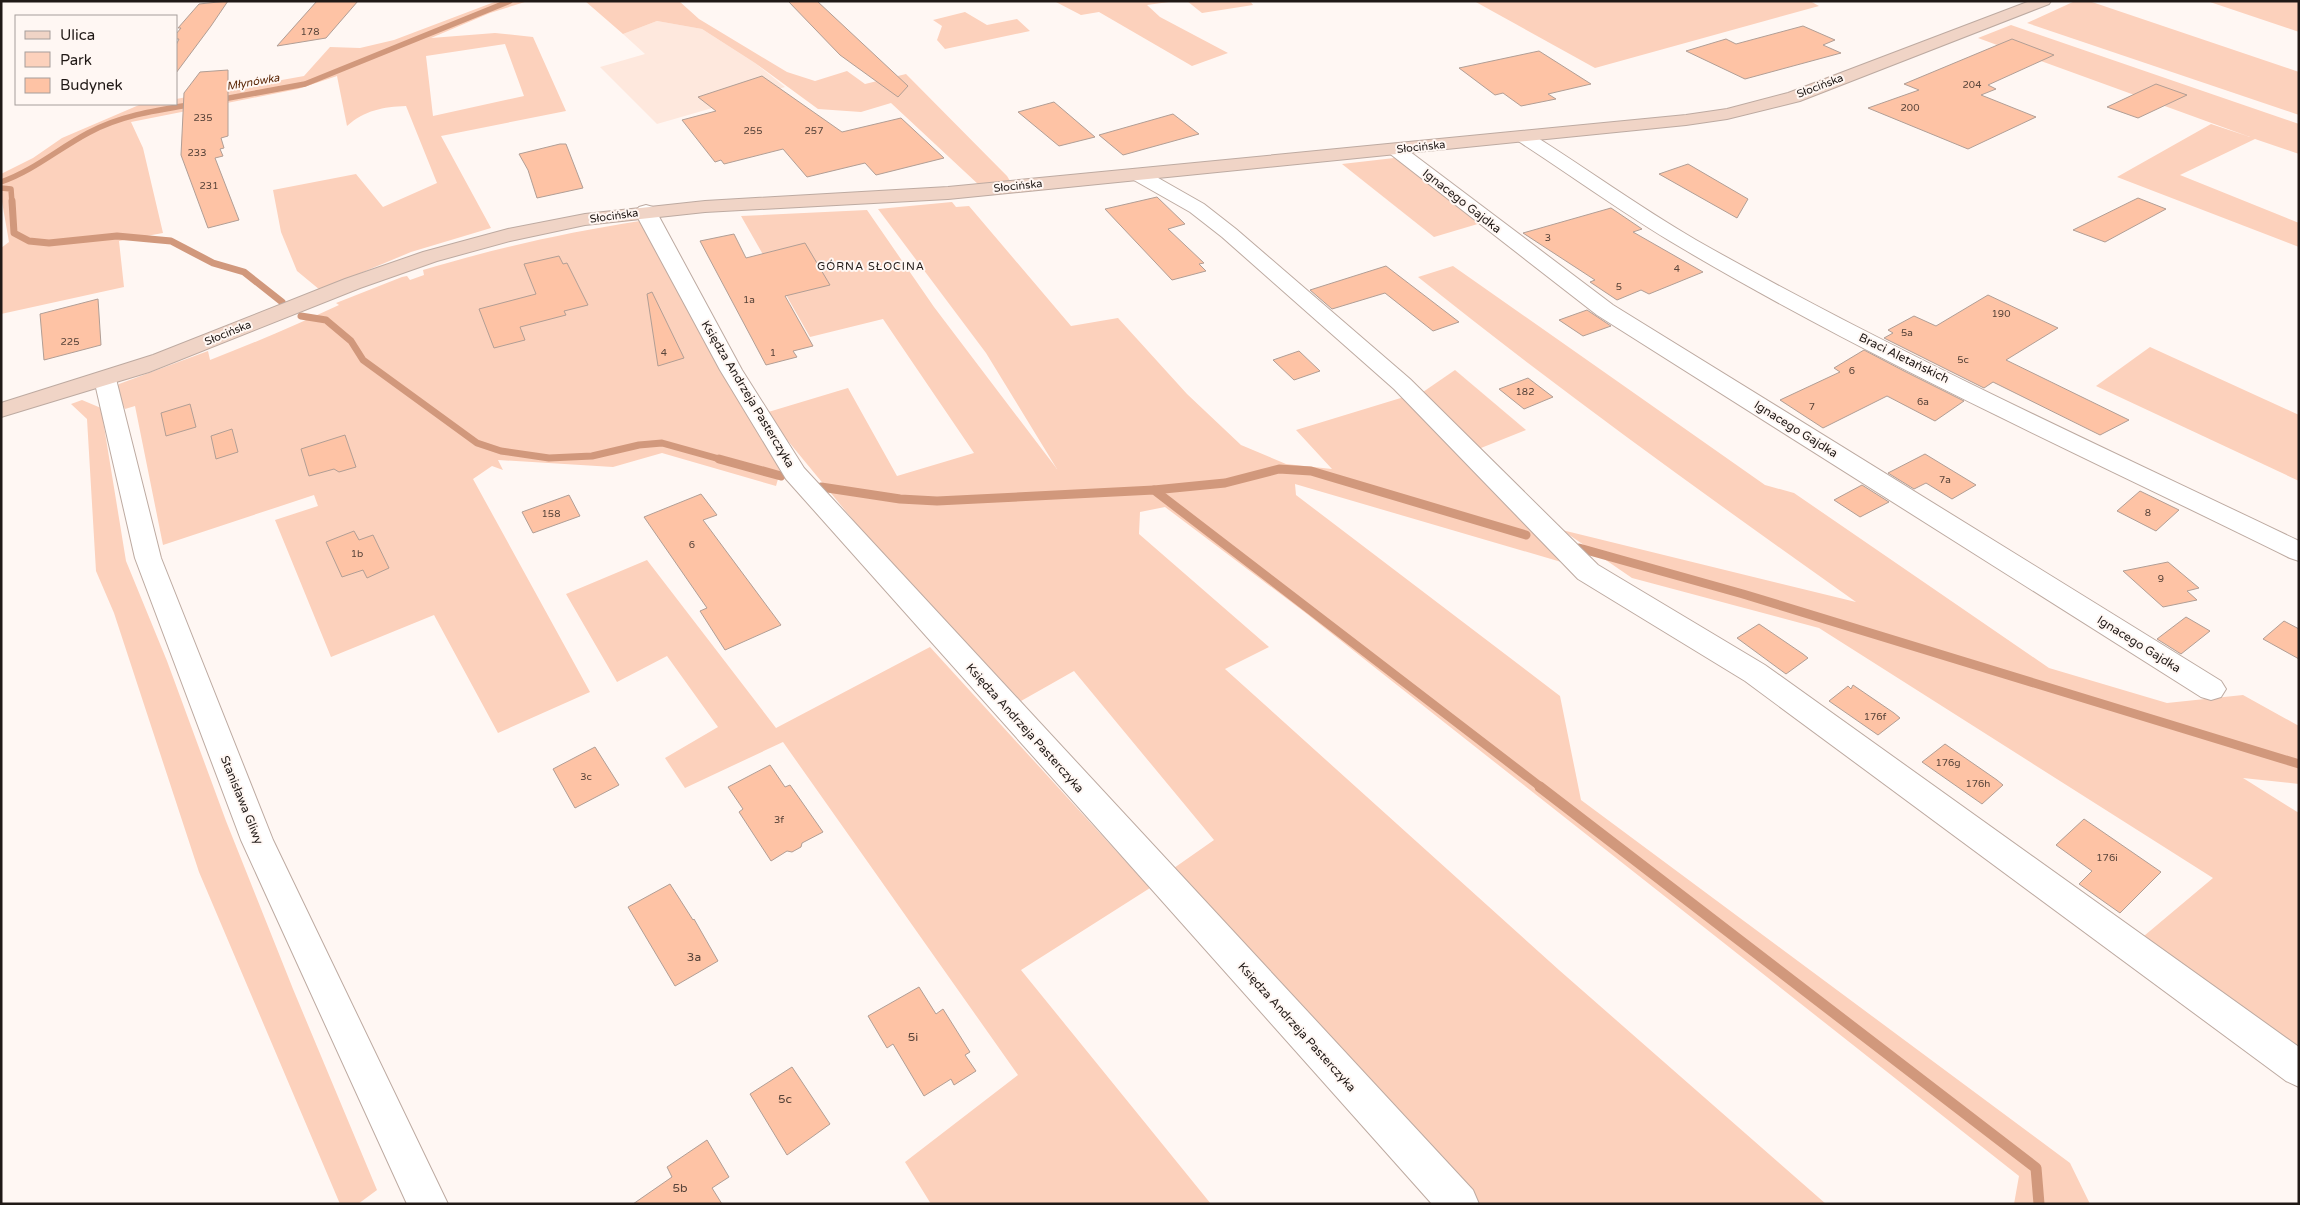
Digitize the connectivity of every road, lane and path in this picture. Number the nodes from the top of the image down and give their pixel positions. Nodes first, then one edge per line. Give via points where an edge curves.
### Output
1 (2044, 1) edge
2 (1524, 137) junction
3 (1395, 149) junction
4 (1139, 174) junction
5 (646, 211) junction
6 (105, 379) junction
7 (1, 410) edge
8 (2299, 552) edge
9 (2211, 689) dead end
10 (2299, 1069) edge
11 (428, 1204) edge
12 (1459, 1204) edge

1 - 2 street, Słocińska via 1769,104 1686,120
2 - 3 street, Słocińska
2 - 8 street, Braci Aletańskich via 1700,250 1842,327
3 - 4 street, Słocińska
3 - 9 street, Ignacego Gajdka via 1605,310
4 - 5 street, Słocińska via 871,199
4 - 10 street via 1197,208 1229,233 1402,384 1588,572 1755,673
5 - 6 street, Słocińska via 561,224 434,255 376,274
5 - 12 street, Księdza Andrzeja Pasterczyka via 774,443 805,486
6 - 7 street, Słocińska
6 - 11 street, Stanisława Gliwy via 148,558 257,840

